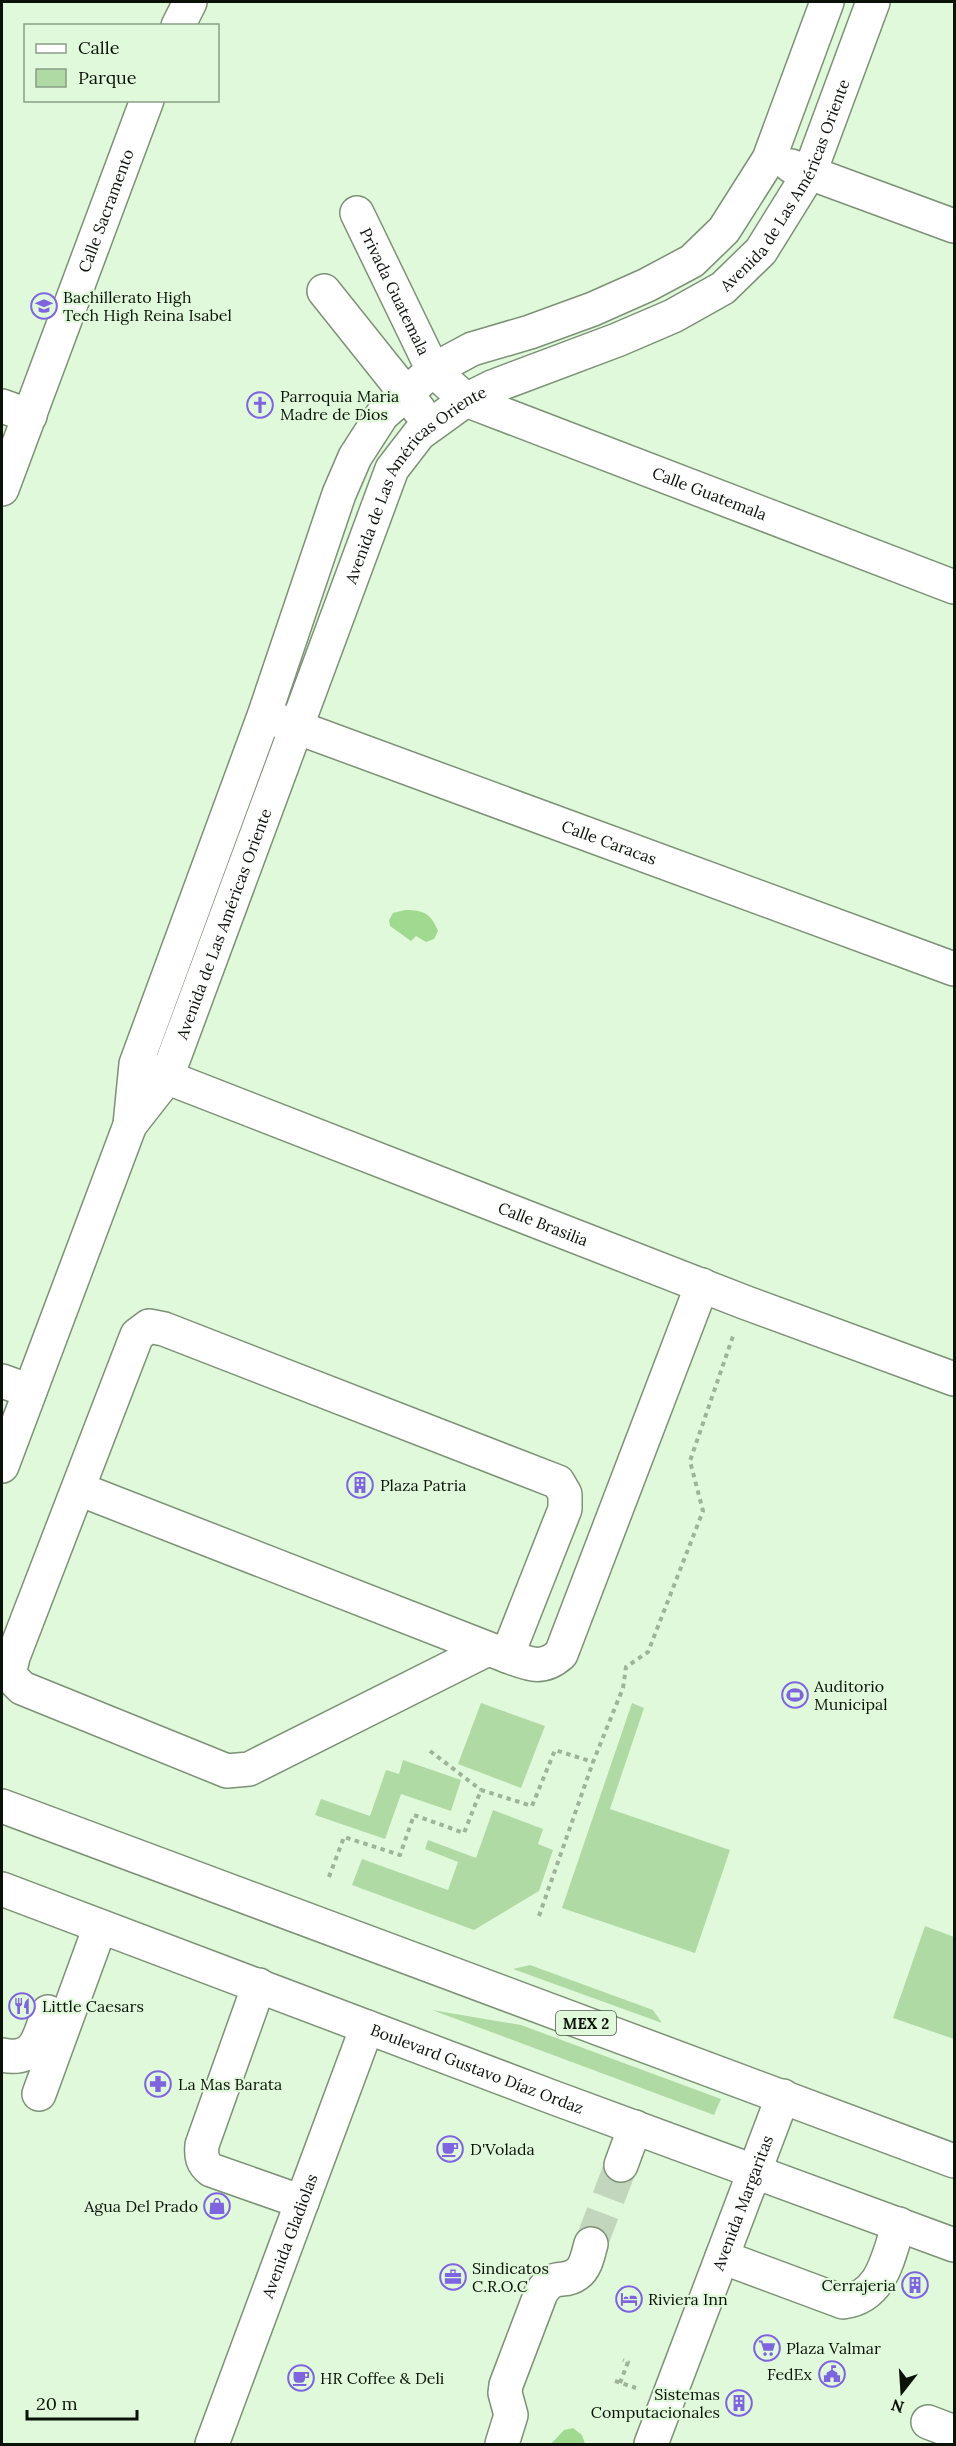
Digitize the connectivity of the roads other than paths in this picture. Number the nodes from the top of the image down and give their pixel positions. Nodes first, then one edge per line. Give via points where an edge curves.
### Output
1 (190, 2) edge
2 (827, 2) edge
3 (873, 2) edge
4 (179, 24) edge
5 (146, 102) edge
6 (769, 159) junction
7 (810, 172) junction
8 (357, 213) dead end
9 (954, 226) edge
10 (324, 291) dead end
11 (433, 370) junction
12 (405, 393) junction
13 (466, 400) junction
14 (16, 411) edge
15 (431, 425) junction
16 (2, 489) edge
17 (954, 587) edge
18 (264, 716) junction
19 (297, 728) junction
20 (954, 969) edge
21 (136, 1064) junction
22 (166, 1079) junction
23 (130, 1125) junction
24 (702, 1285) junction
25 (954, 1379) edge
26 (16, 1386) edge
27 (2, 1467) edge
28 (79, 1489) junction
29 (498, 1652) junction
30 (2, 1806) edge
31 (2, 1889) edge
32 (92, 1924) junction
33 (259, 1986) junction
34 (367, 2027) junction
35 (2, 2055) edge
36 (39, 2094) dead end
37 (783, 2096) junction
38 (635, 2127) junction
39 (954, 2161) edge
40 (621, 2165) tunnel mouth
41 (754, 2171) junction
42 (302, 2202) junction
43 (899, 2224) junction
44 (591, 2244) tunnel mouth
45 (954, 2245) edge
46 (722, 2257) junction
47 (212, 2445) edge
48 (502, 2445) edge
49 (651, 2445) edge

1 - 4 street
2 - 6 street, Avenida de Las Américas Oriente
3 - 7 street, Avenida de Las Américas Oriente
5 - 14 street, Calle Sacramento
6 - 7 street
6 - 11 street, Avenida de Las Américas Oriente via 724,230 692,261 593,309 472,349
7 - 9 street
7 - 13 street, Avenida de Las Américas Oriente via 761,251 723,288 673,316
8 - 11 street, Privada Guatemala
10 - 12 street
11 - 12 street, Avenida de Las Américas Oriente
11 - 13 street
12 - 15 street
12 - 18 street, Avenida de Las Américas Oriente via 382,415 355,457
13 - 15 street, Avenida de Las Américas Oriente
13 - 17 street, Calle Guatemala
14 - 16 street, Calle Sacramento
15 - 19 street, Avenida de Las Américas Oriente via 419,434 392,469
18 - 19 street, Calle Caracas
18 - 21 street, Avenida de Las Américas Oriente
19 - 20 street, Calle Caracas
19 - 22 street, Avenida de Las Américas Oriente
21 - 22 street, Calle Brasilia
21 - 23 street, Avenida de Las Américas Oriente
22 - 23 street, Avenida de Las Américas Oriente
22 - 24 street, Calle Brasilia
23 - 26 street, Avenida de Las Américas Oriente
24 - 25 street, Calle Brasilia
24 - 29 street via 561,1654 551,1663 531,1665
26 - 27 street, Avenida de Las Américas Oriente
28 - 29 street
28 - 29 street via 9,1675 22,1688 227,1771 249,1769
28 - 29 street via 137,1335 150,1326 558,1482 565,1494 565,1509
30 - 37 street, MEX 2
31 - 32 street, Boulevard Gustavo Díaz Ordaz
32 - 33 street, Boulevard Gustavo Díaz Ordaz
32 - 35 street via 37,2044 23,2055
32 - 36 street
33 - 34 street, Boulevard Gustavo Díaz Ordaz
33 - 42 street via 201,2155 204,2165 211,2170
34 - 38 street, Boulevard Gustavo Díaz Ordaz
34 - 42 street, Avenida Gladiolas
37 - 39 street, MEX 2
37 - 41 street, Avenida Margaritas
38 - 40 street
38 - 41 street, Boulevard Gustavo Díaz Ordaz
41 - 43 street, Boulevard Gustavo Díaz Ordaz
41 - 46 street, Avenida Margaritas
42 - 47 street, Avenida Gladiolas
43 - 45 street, Boulevard Gustavo Díaz Ordaz
43 - 46 street via 878,2282 857,2300 843,2302
44 - 48 street via 583,2268 576,2275 554,2279 541,2293 507,2385 505,2393 511,2415
46 - 49 street, Avenida Margaritas

